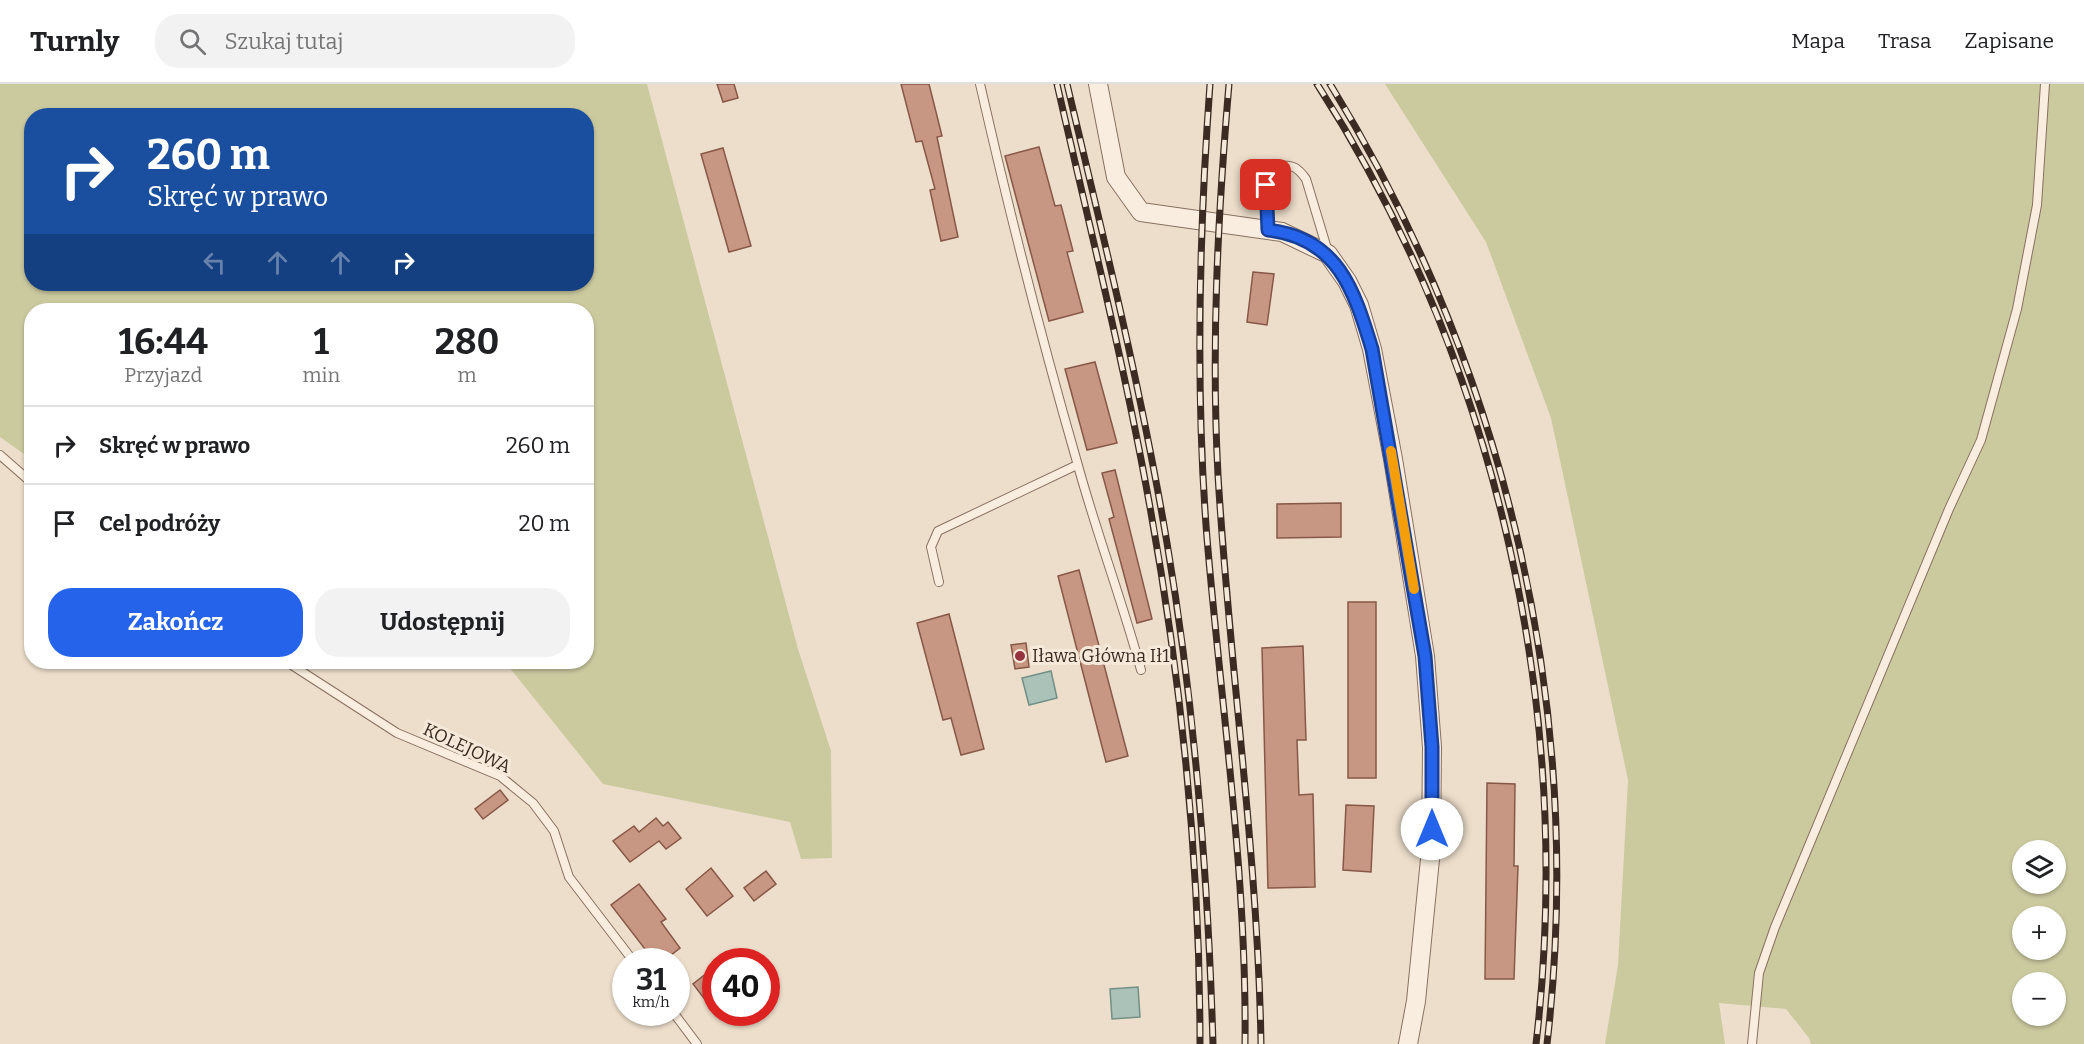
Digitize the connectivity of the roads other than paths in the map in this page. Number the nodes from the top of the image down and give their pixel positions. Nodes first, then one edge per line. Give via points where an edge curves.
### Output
1 (980, 84) edge
2 (1098, 84) edge
3 (2045, 84) edge
4 (1268, 230) junction
5 (1328, 254) junction
6 (0, 455) edge
7 (1077, 465) junction
8 (24, 476) edge
9 (939, 582) dead end
10 (298, 669) edge
11 (1141, 670) dead end
12 (623, 948) edge
13 (684, 1026) edge
14 (697, 1044) edge
15 (1408, 1044) edge
16 (1752, 1044) edge

1 - 7 lane
2 - 4 street via 1116,177 1141,212
3 - 16 lane via 2037,205 2017,309 1981,440 1775,927 1759,973
4 - 5 street via 1282,231
4 - 5 lane via 1266,185 1279,166 1289,164 1306,179
5 - 15 street via 1359,305 1372,349 1425,656 1432,747 1431,849
6 - 8 lane
7 - 9 lane via 938,531 931,547
7 - 11 lane
10 - 12 lane, KOLEJOWA via 397,733 500,776 533,802 554,831 570,877
13 - 14 lane

